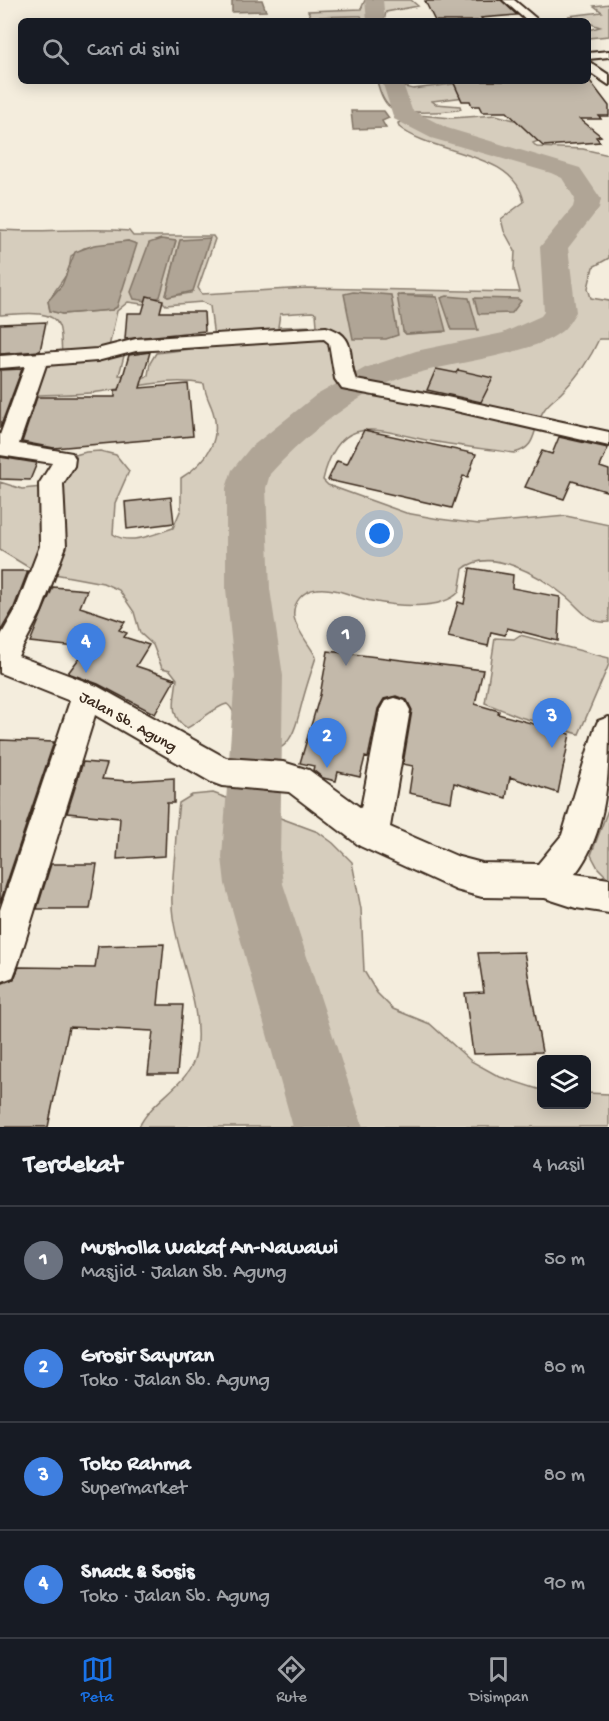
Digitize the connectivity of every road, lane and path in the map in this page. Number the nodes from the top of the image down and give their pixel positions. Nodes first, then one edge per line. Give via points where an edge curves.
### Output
1 (507, 0) edge
2 (530, 18) edge
3 (609, 54) edge
4 (591, 56) edge
5 (591, 67) edge
6 (609, 81) edge
7 (37, 361) junction
8 (0, 362) edge
9 (609, 439) edge
10 (0, 661) edge
11 (87, 695) junction
12 (394, 710) dead end
13 (609, 730) edge
14 (372, 835) junction
15 (545, 881) junction
16 (609, 896) edge
17 (0, 964) edge

1 - 2 street
3 - 4 street
5 - 6 street
7 - 8 street
7 - 9 street via 102,354 136,345 334,334 339,340 343,378 349,385
7 - 10 street via 6,449 64,458 51,484 53,546 28,612
10 - 11 street, Jalan Sb. Agung
11 - 14 street, Jalan Sb. Agung via 222,772 298,780
11 - 17 street
12 - 14 street
13 - 15 street via 578,840 567,861
14 - 15 street via 482,880
15 - 16 street

